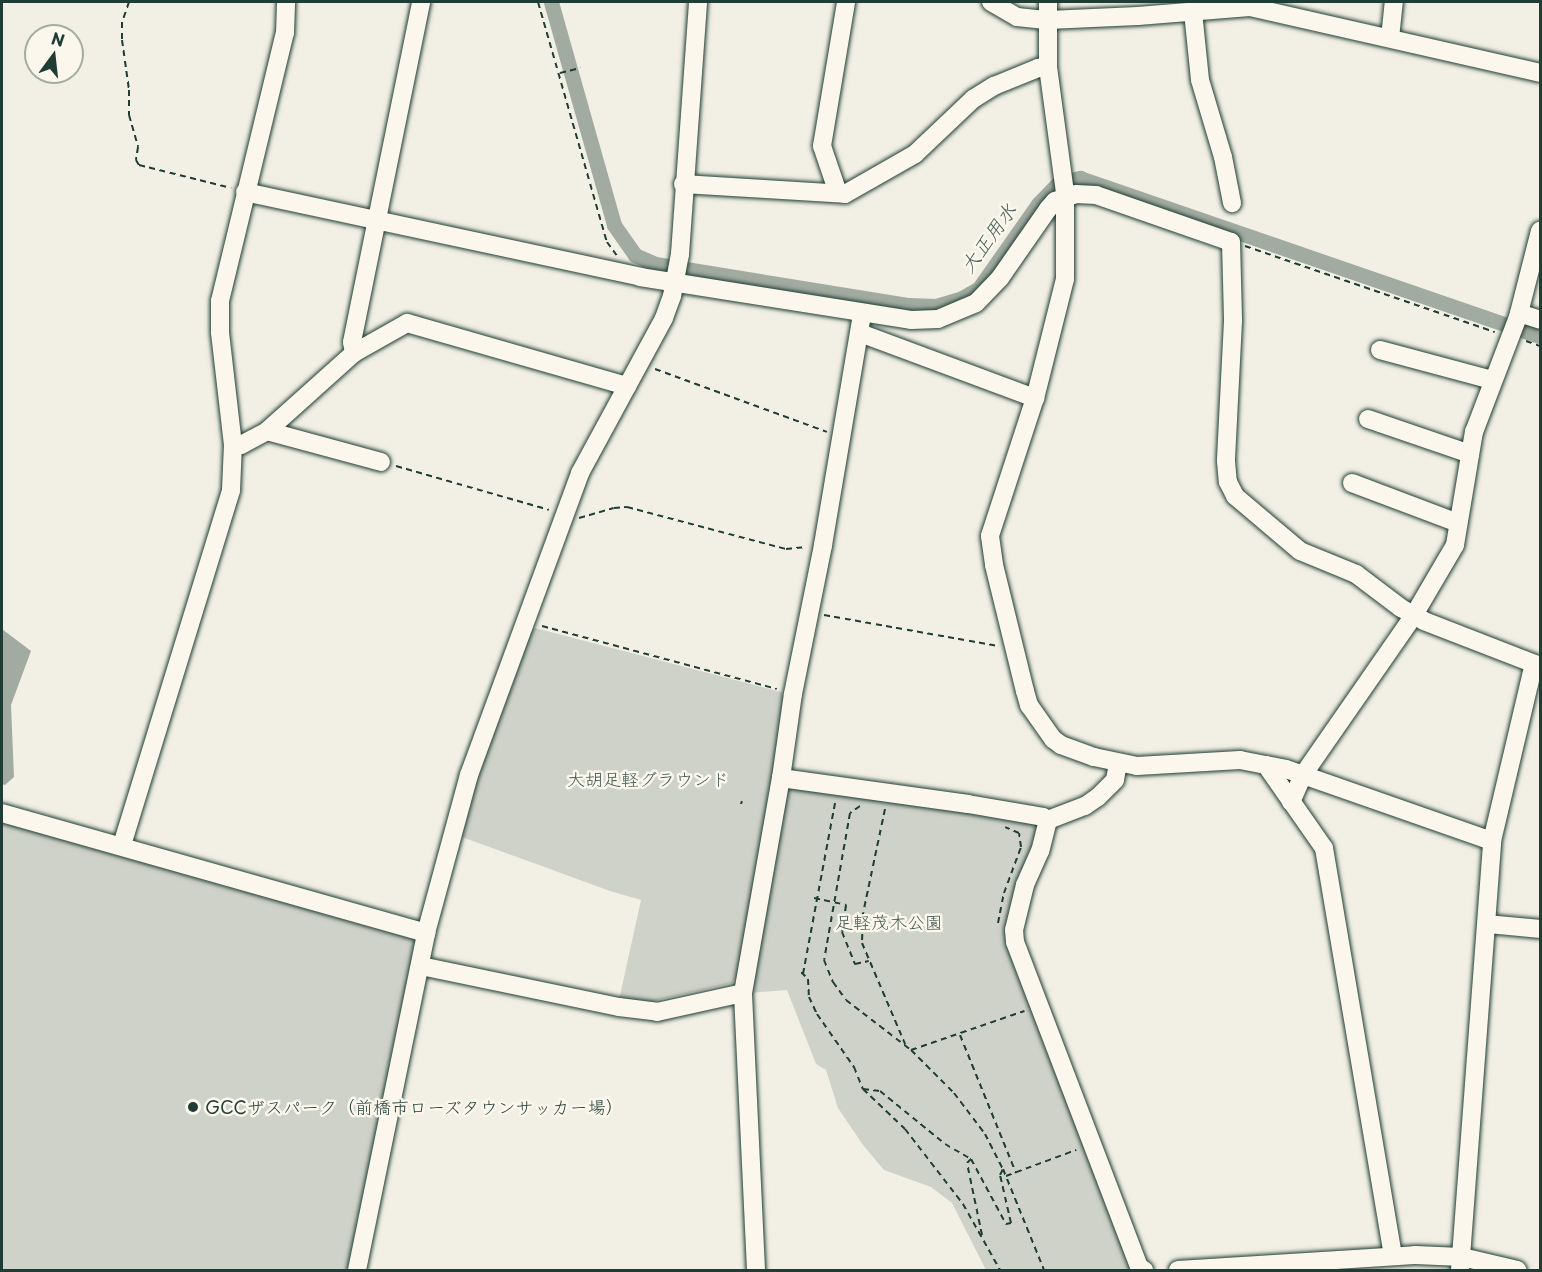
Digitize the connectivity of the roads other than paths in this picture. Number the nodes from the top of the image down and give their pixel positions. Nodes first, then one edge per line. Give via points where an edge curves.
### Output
1 (286, 2) edge
2 (421, 2) edge
3 (698, 2) edge
4 (846, 2) edge
5 (991, 2) edge
6 (1048, 2) edge
7 (1394, 2) edge
8 (1193, 12) junction
9 (1048, 20) junction
10 (1390, 38) junction
11 (1048, 67) junction
12 (1540, 73) edge
13 (683, 184) junction
14 (245, 192) junction
15 (838, 193) junction
16 (1065, 195) junction
17 (1232, 203) dead end
18 (376, 221) junction
19 (1540, 231) edge
20 (676, 280) junction
21 (862, 314) junction
22 (1519, 315) junction
23 (1540, 320) edge
24 (860, 333) junction
25 (1380, 350) dead end
26 (354, 353) junction
27 (1492, 380) junction
28 (627, 386) junction
29 (1035, 398) junction
30 (1368, 419) dead end
31 (267, 431) junction
32 (233, 445) junction
33 (1470, 454) junction
34 (381, 462) road end
35 (1352, 483) dead end
36 (1458, 523) junction
37 (1414, 615) junction
38 (1537, 665) edge
39 (1118, 764) junction
40 (1266, 765) junction
41 (1303, 775) junction
42 (781, 778) junction
43 (1291, 802) junction
44 (2, 813) edge
45 (1048, 820) junction
46 (1492, 841) junction
47 (122, 845) junction
48 (1487, 924) junction
49 (1540, 929) edge
50 (426, 933) junction
51 (421, 966) junction
52 (743, 993) junction
53 (1393, 1255) junction
54 (1461, 1264) edge
55 (1300, 1267) edge
56 (357, 1270) edge
57 (756, 1270) edge
58 (1144, 1270) edge
59 (1178, 1270) edge
60 (1517, 1270) edge

1 - 14 street via 285,33
2 - 18 street
3 - 13 street
4 - 15 street via 822,146
5 - 9 street via 1017,17
6 - 9 street
7 - 10 street
8 - 9 street
8 - 10 street via 1250,6
8 - 17 street via 1200,80 1224,157
9 - 11 street
10 - 12 street
11 - 15 street via 994,86 960,109 915,154 845,194
11 - 16 street
13 - 15 street
13 - 20 street
14 - 18 street
14 - 32 street via 220,301
16 - 21 street via 1048,209 976,303 924,321
16 - 29 street via 1065,279
16 - 37 street via 1096,195 1231,242 1233,321 1226,460 1231,489 1242,503 1300,550 1356,574
18 - 20 street via 640,277
18 - 26 street via 352,342
19 - 22 street
20 - 21 street
20 - 28 street via 669,307
21 - 24 street
22 - 23 street
22 - 27 street
24 - 29 street
24 - 42 street via 809,613 780,742
25 - 27 street
26 - 28 street via 395,328 416,324
26 - 31 street
27 - 33 street
28 - 50 street via 580,473 562,516 469,775
29 - 39 street via 990,536 994,564 1029,705 1060,745
30 - 33 street
31 - 32 street via 242,445
31 - 34 street
32 - 47 street via 226,509
33 - 36 street
35 - 36 street
36 - 37 street via 1455,545
37 - 38 street
37 - 41 street
38 - 46 street
39 - 40 street via 1161,766 1240,760
39 - 45 street via 1115,780 1098,797
40 - 41 street
40 - 43 street
41 - 43 street
41 - 46 street
42 - 45 street via 968,804
42 - 52 street
43 - 53 street via 1324,848
44 - 47 street
45 - 58 street via 1040,851 1024,885 1015,942 1139,1267
46 - 48 street
47 - 50 street
48 - 49 street
48 - 54 street
50 - 51 street
51 - 52 street via 657,1012
51 - 56 street
52 - 57 street
53 - 54 street
53 - 55 street
54 - 60 street
55 - 59 street

